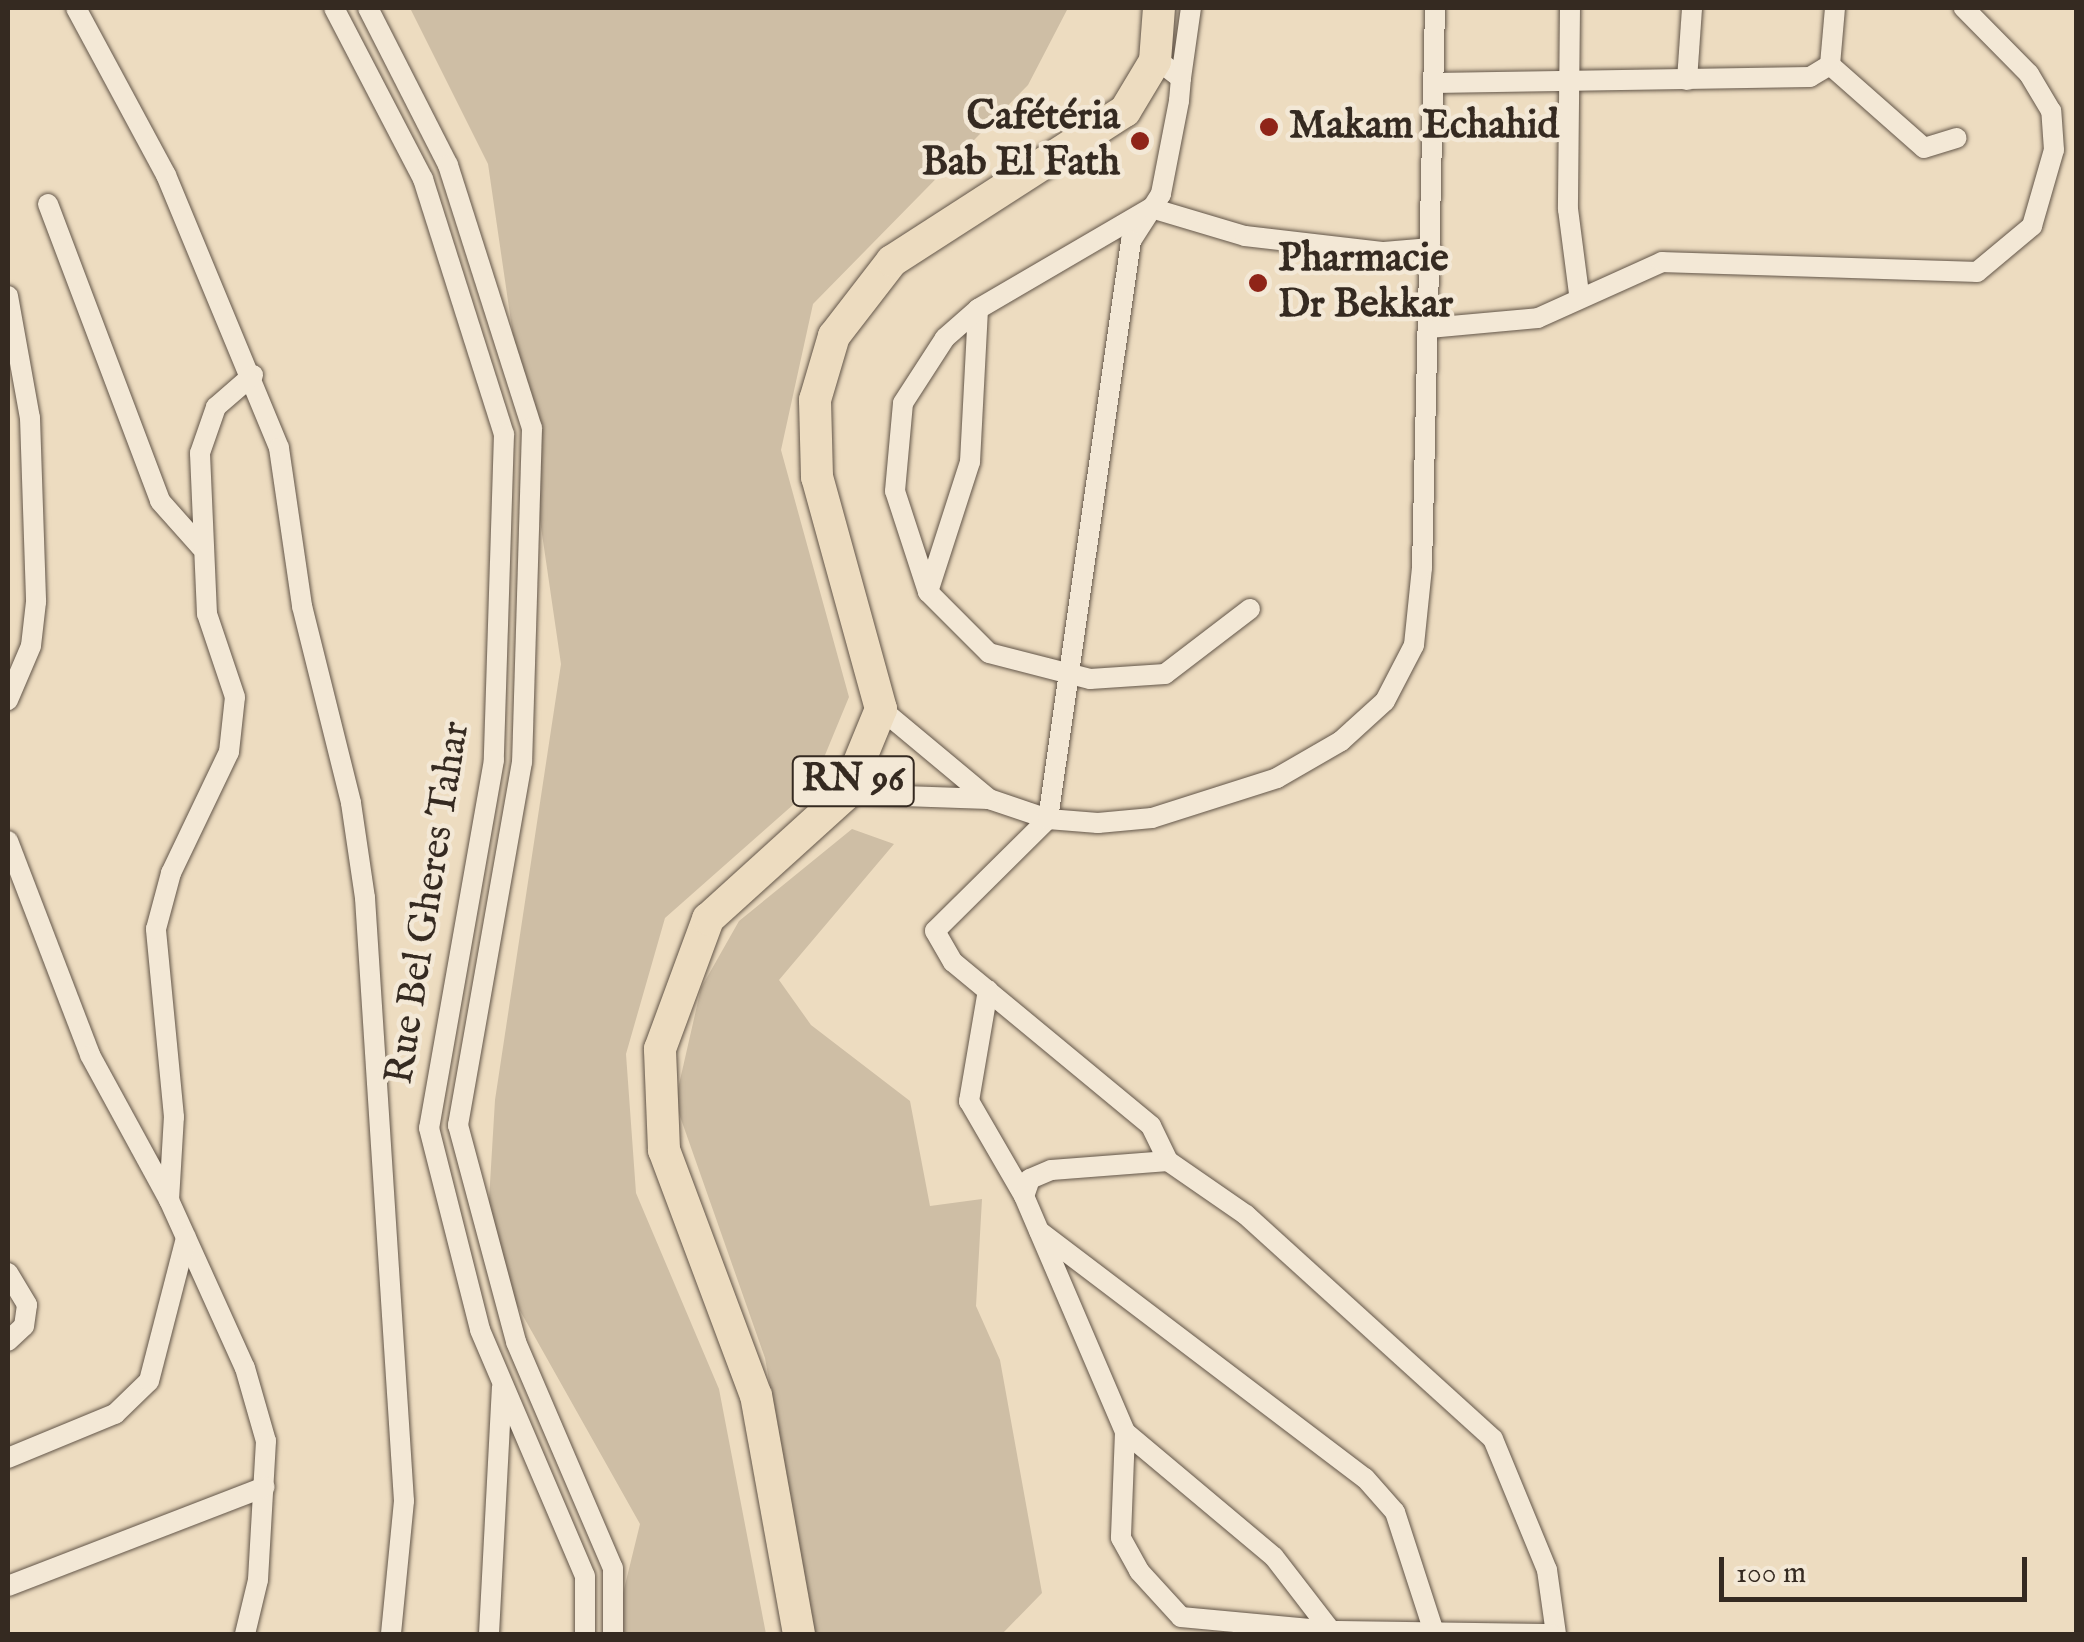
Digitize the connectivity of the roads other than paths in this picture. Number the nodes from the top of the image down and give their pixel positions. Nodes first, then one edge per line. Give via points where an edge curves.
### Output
1 (76, 8) edge
2 (334, 8) edge
3 (368, 8) edge
4 (1435, 8) edge
5 (1570, 8) edge
6 (1692, 8) edge
7 (1835, 8) edge
8 (1964, 8) edge
9 (1168, 9) edge
10 (1830, 65) junction
11 (1168, 68) junction
12 (1687, 80) junction
13 (1567, 82) junction
14 (1434, 83) junction
15 (1956, 138) dead end
16 (48, 204) dead end
17 (1160, 205) junction
18 (1102, 238) junction
19 (1131, 241) junction
20 (1431, 248) junction
21 (1579, 294) junction
22 (8, 296) edge
23 (978, 309) junction
24 (1429, 328) junction
25 (253, 376) junction
26 (201, 547) junction
27 (928, 592) junction
28 (1250, 610) dead end
29 (1067, 675) junction
30 (8, 700) edge
31 (881, 709) junction
32 (846, 794) junction
33 (974, 795) junction
34 (1048, 819) junction
35 (8, 840) edge
36 (988, 990) junction
37 (1168, 1161) junction
38 (1024, 1196) junction
39 (169, 1200) junction
40 (1038, 1230) junction
41 (186, 1238) junction
42 (8, 1274) edge
43 (8, 1341) edge
44 (516, 1342) junction
45 (502, 1382) junction
46 (1124, 1432) junction
47 (8, 1458) edge
48 (266, 1487) junction
49 (8, 1586) edge
50 (1184, 1626) edge
51 (1433, 1629) junction
52 (1331, 1631) junction
53 (246, 1634) edge
54 (391, 1634) edge
55 (489, 1634) edge
56 (585, 1634) edge
57 (613, 1634) edge
58 (799, 1634) edge
59 (1553, 1634) edge

1 - 25 street via 166,175
2 - 45 street, Rue Bel Gheres Tahar via 423,179 504,434 494,760 429,1128 480,1330
3 - 44 street, Rue Bel Gheres Tahar via 448,165 532,428 522,762 458,1125
4 - 14 street
5 - 13 street
6 - 12 street
7 - 10 street
8 - 21 street via 2029,74 2050,111 2047,193 2008,253 1977,272 1934,275 1662,262
9 - 11 main road, RN 96
10 - 12 street via 1810,76
10 - 15 street via 1924,148
11 - 17 street
11 - 31 main road, RN 96 via 1124,111 892,261 834,336 815,400 816,477
12 - 13 street
13 - 14 street
13 - 21 street
14 - 20 street
16 - 26 street via 160,501
17 - 18 street
17 - 19 street
17 - 20 street via 1245,236 1384,252
18 - 19 street
18 - 23 street
19 - 29 street
20 - 24 street
21 - 24 street via 1492,329
22 - 30 street via 30,418 36,602 31,646
23 - 27 street via 970,462
23 - 27 street via 944,338 903,402 895,490
24 - 34 street via 1414,645 1385,701 1308,763 1235,793 1152,818
25 - 26 street via 216,407 200,453
25 - 54 street via 279,448 302,606 365,898 404,1501
26 - 39 street via 206,614 235,697 229,752 171,873 156,929 174,1117
27 - 29 street via 989,653
28 - 29 street via 1164,674
29 - 34 street
31 - 32 main road, RN 96
31 - 33 street
32 - 33 street
32 - 58 main road, RN 96 via 708,919 672,1000 656,1102 680,1199 756,1396
33 - 34 street
34 - 36 street via 937,921 953,962
35 - 39 street via 90,1055
36 - 37 street via 1151,1126
36 - 38 street via 969,1101
37 - 38 street via 1050,1170 1030,1179
37 - 59 street via 1246,1215 1494,1439 1547,1570
38 - 40 street
39 - 41 street
40 - 46 street
40 - 51 street via 1365,1478 1395,1512
41 - 47 street via 149,1381 114,1414
41 - 48 street via 245,1368 266,1440
42 - 43 street via 27,1305 24,1326
44 - 45 street
44 - 57 street, Rue Bel Gheres Tahar via 614,1568
45 - 55 street
45 - 56 street, Rue Bel Gheres Tahar via 585,1576
46 - 50 street via 1122,1538
46 - 52 street via 1274,1557
48 - 49 street
48 - 53 street
50 - 52 street
51 - 52 street
51 - 59 street

